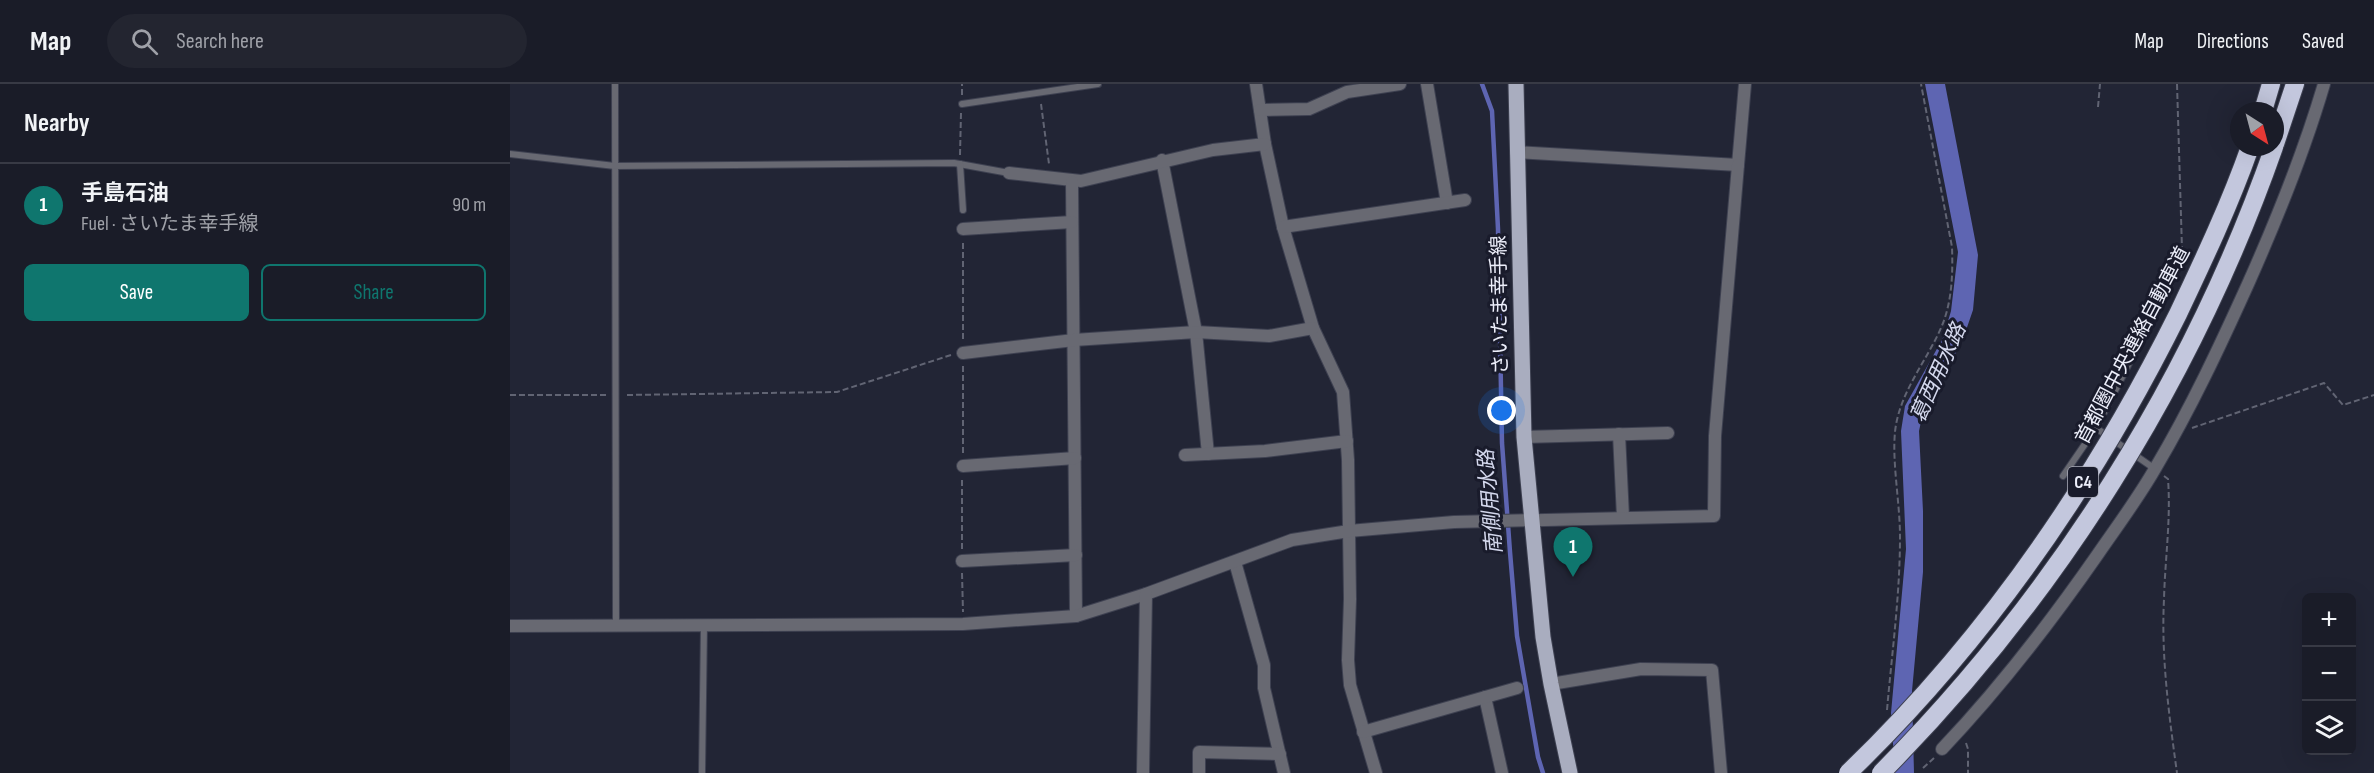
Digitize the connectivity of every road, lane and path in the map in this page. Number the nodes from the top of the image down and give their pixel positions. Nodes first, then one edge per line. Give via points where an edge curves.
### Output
1 (615, 84) edge
2 (962, 84) edge
3 (1098, 84) edge
4 (1256, 84) edge
5 (1400, 84) edge
6 (1427, 84) edge
7 (1516, 84) edge
8 (1745, 84) edge
9 (1921, 84) edge
10 (2100, 84) edge
11 (2177, 84) edge
12 (2271, 84) edge
13 (2295, 84) edge
14 (2324, 84) edge
15 (1039, 92) junction
16 (2266, 102) edge
17 (962, 104) junction
18 (2098, 107) dead end
19 (1260, 110) junction
20 (2284, 118) edge
21 (1265, 144) junction
22 (1516, 152) junction
23 (510, 154) edge
24 (2246, 156) edge
25 (2271, 156) edge
26 (1162, 160) junction
27 (960, 164) junction
28 (1738, 165) junction
29 (615, 166) junction
30 (1009, 173) joint
31 (1050, 179) junction
32 (1072, 182) junction
33 (1465, 200) dead end
34 (1447, 203) junction
35 (963, 210) dead end
36 (1072, 222) junction
37 (1283, 227) junction
38 (963, 229) joint
39 (2182, 260) joint
40 (1313, 328) junction
41 (1196, 332) junction
42 (1074, 340) junction
43 (963, 353) junction
44 (510, 395) edge
45 (608, 395) dead end
46 (618, 395) dead end
47 (2374, 395) edge
48 (2181, 424) junction
49 (2096, 428) junction
50 (1668, 433) dead end
51 (1619, 434) junction
52 (1524, 437) junction
53 (1347, 441) junction
54 (1208, 454) junction
55 (1185, 455) dead end
56 (1075, 458) junction
57 (963, 466) junction
58 (2155, 469) junction
59 (2063, 476) dead end
60 (1623, 517) junction
61 (1530, 519) junction
62 (1349, 531) junction
63 (1076, 555) junction
64 (962, 561) junction
65 (1235, 562) junction
66 (1146, 594) junction
67 (1076, 616) junction
68 (704, 624) junction
69 (963, 624) junction
70 (510, 626) edge
71 (616, 626) junction
72 (1551, 684) junction
73 (1517, 688) dead end
74 (1485, 697) junction
75 (1887, 720) dead end
76 (1363, 732) junction
77 (1957, 733) junction
78 (1942, 749) dead end
79 (1280, 754) junction
80 (702, 773) edge
81 (1143, 773) edge
82 (1199, 773) edge
83 (1284, 773) edge
84 (1376, 773) edge
85 (1502, 773) edge
86 (1570, 773) edge
87 (1721, 773) edge
88 (1848, 773) edge
89 (1881, 773) edge
90 (1968, 773) edge
91 (2177, 773) edge

1 - 29 lane
2 - 17 path
3 - 15 lane
4 - 19 street
5 - 19 street via 1347,92 1309,109
6 - 34 street
7 - 22 main road, さいたま幸手線
8 - 28 street
9 - 75 path via 1953,265 1942,326 1904,398 1895,432 1900,560
10 - 18 path
11 - 39 path
12 - 16 highway
13 - 20 highway, C4
14 - 48 street via 2276,221
15 - 17 lane
15 - 31 path
17 - 27 path
19 - 21 street
21 - 26 street
21 - 37 street
22 - 28 street
22 - 52 main road, さいたま幸手線
23 - 29 lane
24 - 88 highway, 首都圏中央連絡自動車道 / C4, bridge via 2202,264 2165,340 2124,417 2067,508 1937,680
25 - 89 highway, C4, bridge via 2194,335 2114,480 2073,542 1978,668
26 - 32 street
26 - 41 street
27 - 29 lane
27 - 30 lane
27 - 35 lane
28 - 60 street via 1715,436 1714,516
29 - 71 lane
30 - 31 street
31 - 32 street
32 - 36 street
33 - 34 street
34 - 37 street
36 - 38 street
36 - 42 street
37 - 40 street
38 - 43 path
39 - 49 lane
40 - 41 street via 1269,336
40 - 53 street via 1343,392
41 - 42 street
41 - 54 street
42 - 43 street
42 - 56 street
43 - 46 path via 837,392
43 - 57 path
44 - 45 path
47 - 48 path via 2343,405 2324,383 2194,429
48 - 58 street
49 - 58 lane
49 - 59 lane
50 - 51 street
51 - 52 street
51 - 60 street
52 - 61 main road, さいたま幸手線
53 - 54 street
53 - 62 street
54 - 55 street
56 - 57 street
56 - 63 street
57 - 64 path
58 - 77 street via 2057,612
58 - 91 path via 2168,479 2166,696
60 - 61 street
61 - 62 street
61 - 72 main road, さいたま幸手線
62 - 65 street via 1292,540
62 - 76 street via 1348,660 1350,685
63 - 64 street
63 - 67 street
64 - 69 path
65 - 66 street
65 - 79 street via 1264,665 1264,688
66 - 67 street
66 - 81 street
67 - 69 street
68 - 69 street
68 - 71 street
68 - 80 lane
70 - 71 street
72 - 86 main road, さいたま幸手線
72 - 87 street via 1641,669 1712,670
73 - 74 street
74 - 76 street
74 - 85 street
76 - 84 street
77 - 78 street
77 - 90 path via 1967,745
79 - 82 street via 1199,752
79 - 83 street

